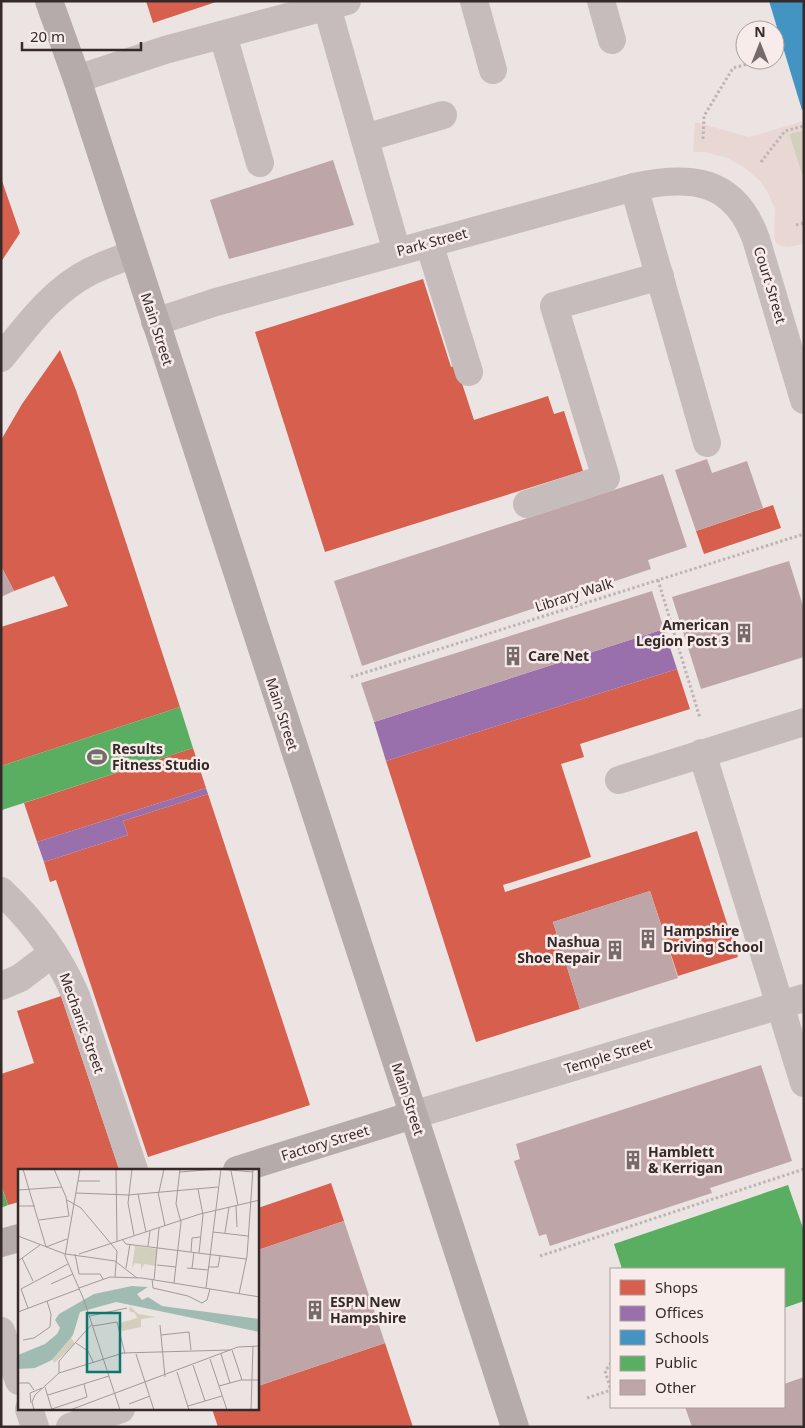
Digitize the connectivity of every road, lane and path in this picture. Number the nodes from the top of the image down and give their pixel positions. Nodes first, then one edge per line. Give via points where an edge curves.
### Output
1 (49, 1) edge
2 (474, 1) edge
3 (602, 1) edge
4 (337, 4) edge
5 (223, 35) junction
6 (612, 40) dead end
7 (735, 67) edge
8 (493, 70) dead end
9 (76, 79) junction
10 (443, 115) dead end
11 (804, 126) edge
12 (365, 138) junction
13 (703, 139) dead end
14 (761, 162) dead end
15 (260, 163) dead end
16 (634, 187) junction
17 (712, 187) joint
18 (804, 223) edge
19 (796, 225) dead end
20 (429, 243) junction
21 (397, 252) junction
22 (133, 254) junction
23 (660, 276) junction
24 (155, 322) junction
25 (1, 358) edge
26 (470, 372) dead end
27 (804, 400) edge
28 (707, 443) dead end
29 (527, 504) dead end
30 (804, 534) edge
31 (658, 580) junction
32 (351, 677) dead end
33 (804, 722) edge
34 (706, 752) junction
35 (619, 780) dead end
36 (1, 891) edge
37 (53, 953) junction
38 (1, 986) edge
39 (791, 1001) edge
40 (804, 1083) edge
41 (413, 1115) junction
42 (134, 1169) edge
43 (240, 1169) edge
44 (804, 1169) edge
45 (18, 1238) edge
46 (1, 1243) edge
47 (540, 1256) dead end
48 (1, 1331) edge
49 (610, 1364) edge
50 (18, 1378) edge
51 (610, 1387) edge
52 (610, 1390) edge
53 (587, 1398) dead end
54 (29, 1410) edge
55 (118, 1410) edge
56 (35, 1427) edge
57 (70, 1427) edge
58 (515, 1427) edge

1 - 9 main road, Main Street
2 - 8 street
3 - 6 street
4 - 5 street
4 - 12 street
5 - 9 street
5 - 15 street
7 - 13 path via 704,116
9 - 22 main road, Main Street
10 - 12 street
11 - 14 path via 785,132
12 - 21 street
16 - 17 street, Park Street via 678,181
16 - 20 street, Park Street
16 - 23 street
17 - 27 street, Court Street via 736,203 752,228
18 - 19 path
20 - 21 street, Park Street
20 - 26 street
21 - 24 street, Park Street
22 - 24 main road, Main Street
22 - 25 street via 88,273 62,290 37,314
23 - 28 street
23 - 29 street via 554,306 606,478
24 - 41 main road, Main Street
30 - 31 path, Library Walk
31 - 32 path, Library Walk
31 - 34 path
33 - 34 street
34 - 35 street
34 - 39 street
36 - 37 street, Mechanic Street via 23,913
37 - 38 street via 20,978
37 - 42 street, Mechanic Street via 76,996
39 - 40 street
39 - 41 street, Temple Street
41 - 43 main road, Factory Street
41 - 58 main road, Main Street
44 - 47 path
45 - 46 main road
48 - 50 street
49 - 51 path via 605,1371
52 - 53 path
54 - 56 street
55 - 57 street

